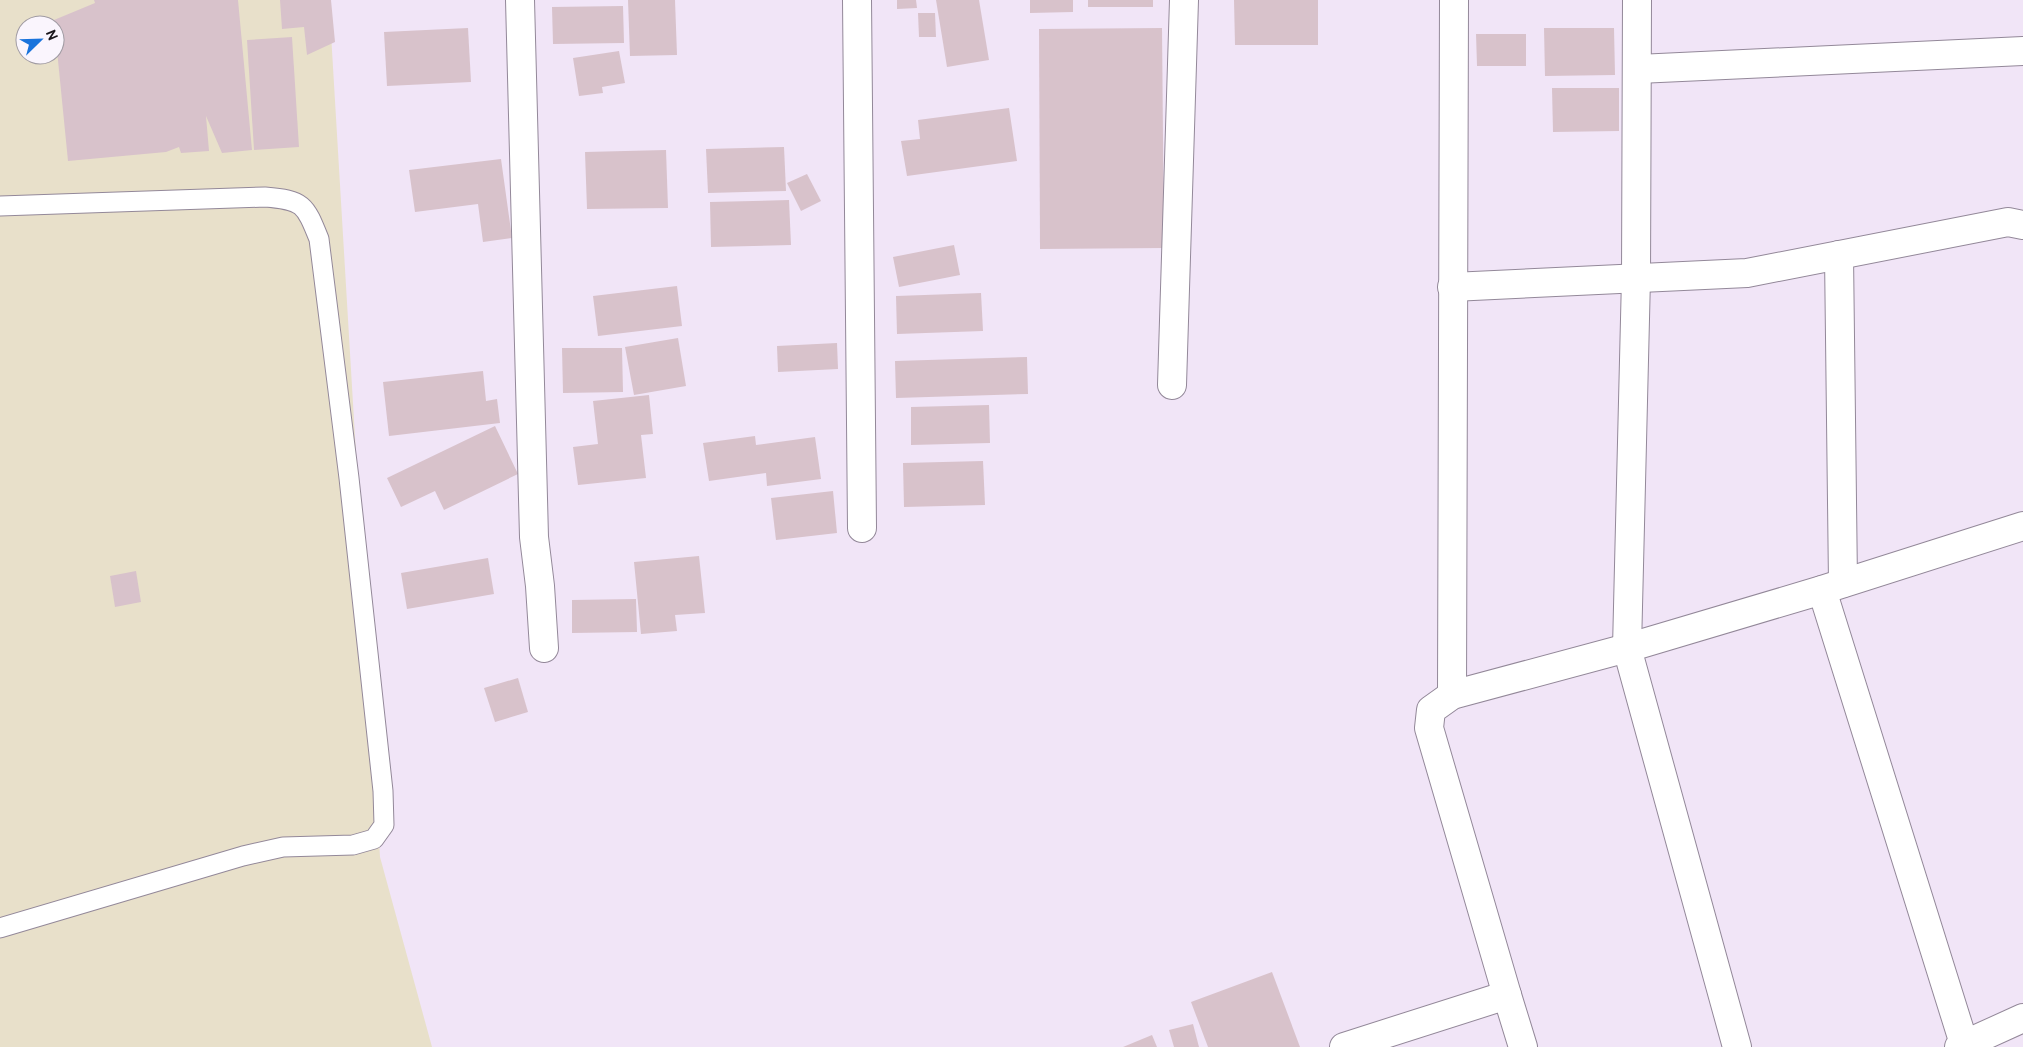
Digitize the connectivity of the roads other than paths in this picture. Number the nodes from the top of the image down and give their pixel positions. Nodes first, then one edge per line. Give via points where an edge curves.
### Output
1 (520, 0) edge
2 (857, 0) edge
3 (1184, 0) edge
4 (1454, 0) edge
5 (1637, 0) edge
6 (2023, 50) edge
7 (1638, 69) junction
8 (0, 206) edge
9 (2023, 225) edge
10 (1839, 255) junction
11 (1636, 278) junction
12 (1452, 287) junction
13 (1172, 385) dead end
14 (2023, 526) edge
15 (862, 528) dead end
16 (1832, 587) junction
17 (544, 648) dead end
18 (1628, 648) junction
19 (1452, 695) junction
20 (0, 928) edge
21 (1507, 995) junction
22 (2023, 1018) edge
23 (1963, 1046) edge
24 (1344, 1047) edge
25 (1523, 1047) edge
26 (1738, 1047) edge

1 - 17 street via 534,537
2 - 15 street
3 - 13 street
4 - 12 street
5 - 7 street
6 - 7 street
7 - 11 street
8 - 20 lane via 265,196 291,199 308,212 319,238 351,497 384,825 374,839 353,845 275,848
9 - 10 street via 2008,222
10 - 11 street via 1747,273
10 - 16 street
11 - 12 street
11 - 18 street
12 - 19 street
14 - 16 street
16 - 18 street
16 - 23 street
18 - 19 street
18 - 26 street
19 - 21 street via 1431,710 1429,728
21 - 24 street
21 - 25 street
22 - 23 street

